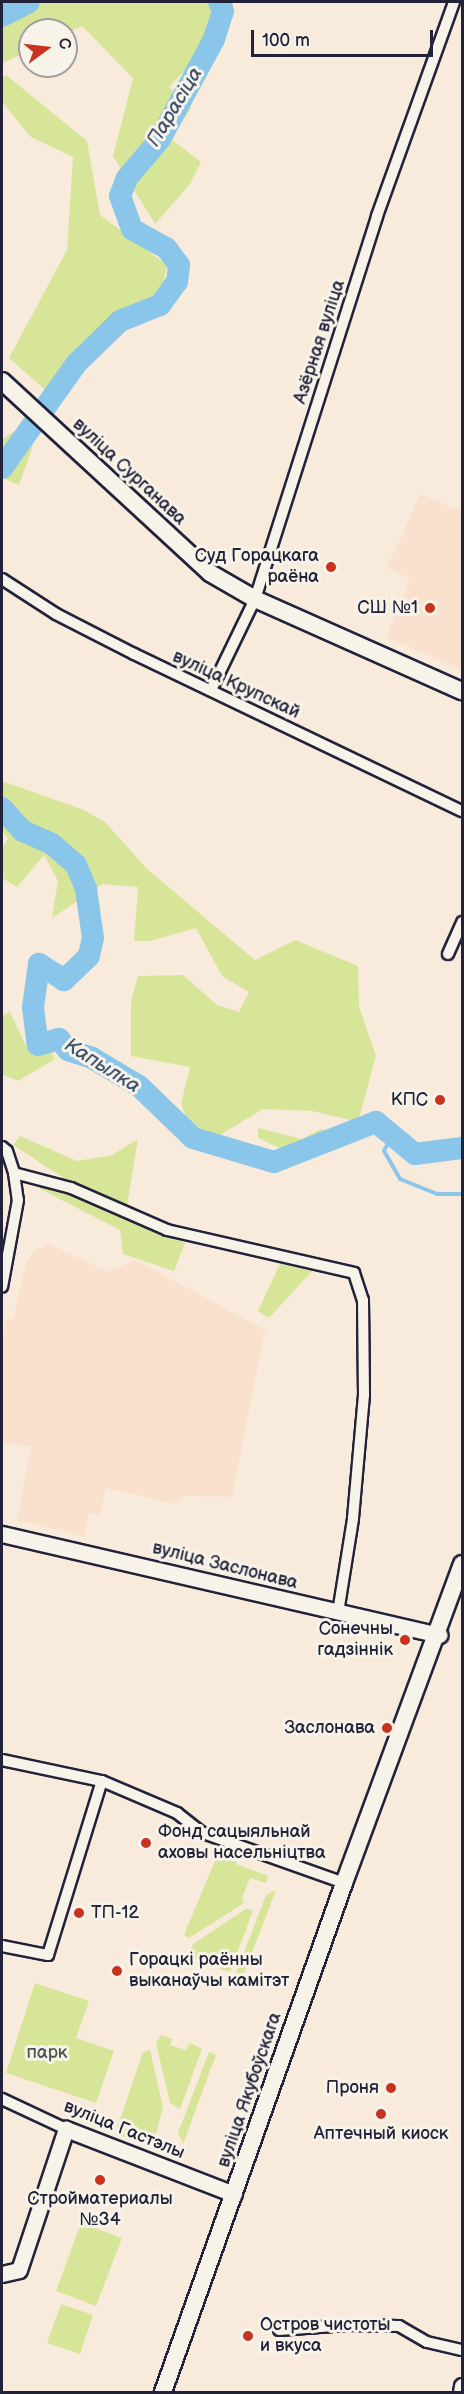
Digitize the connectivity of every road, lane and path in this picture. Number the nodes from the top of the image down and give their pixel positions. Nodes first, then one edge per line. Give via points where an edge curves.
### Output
1 (454, 2) edge
2 (2, 381) edge
3 (2, 579) edge
4 (255, 599) junction
5 (211, 690) junction
6 (462, 691) edge
7 (462, 811) edge
8 (462, 922) edge
9 (448, 954) dead end
10 (2, 1148) edge
11 (14, 1173) junction
12 (2, 1287) edge
13 (2, 1534) edge
14 (462, 1564) edge
15 (338, 1613) junction
16 (439, 1635) junction
17 (2, 1760) edge
18 (102, 1781) junction
19 (344, 1883) junction
20 (2, 1946) edge
21 (2, 2099) edge
22 (66, 2129) junction
23 (234, 2194) junction
24 (2, 2274) edge
25 (279, 2330) dead end
26 (462, 2349) edge
27 (462, 2386) edge
28 (163, 2392) edge
29 (461, 2392) edge

1 - 4 street, Азёрная вуліца via 377,216
2 - 4 main road, вуліца Сурганава via 210,573
3 - 5 street, вуліца Крупскай via 56,614
4 - 5 street, Азёрная вуліца
4 - 6 main road, вуліца Сурганава
5 - 7 street, вуліца Крупскай
8 - 9 street
10 - 11 street via 7,1151
11 - 12 street via 18,1200
11 - 15 street via 71,1188 167,1230 354,1273 363,1300 364,1395 353,1519
13 - 15 street, вуліца Заслонава
14 - 16 main road, вуліца Якубоўскага
15 - 16 street, вуліца Заслонава
16 - 19 main road, вуліца Якубоўскага
17 - 18 street
18 - 19 street via 177,1813 203,1833
18 - 20 street via 48,1955
19 - 23 main road, вуліца Якубоўскага
21 - 22 street, вуліца Гастэлы
22 - 23 street, вуліца Гастэлы
22 - 24 street via 18,2270
23 - 28 main road, вуліца Якубоўскага
25 - 26 street via 399,2326 427,2342
27 - 29 street

